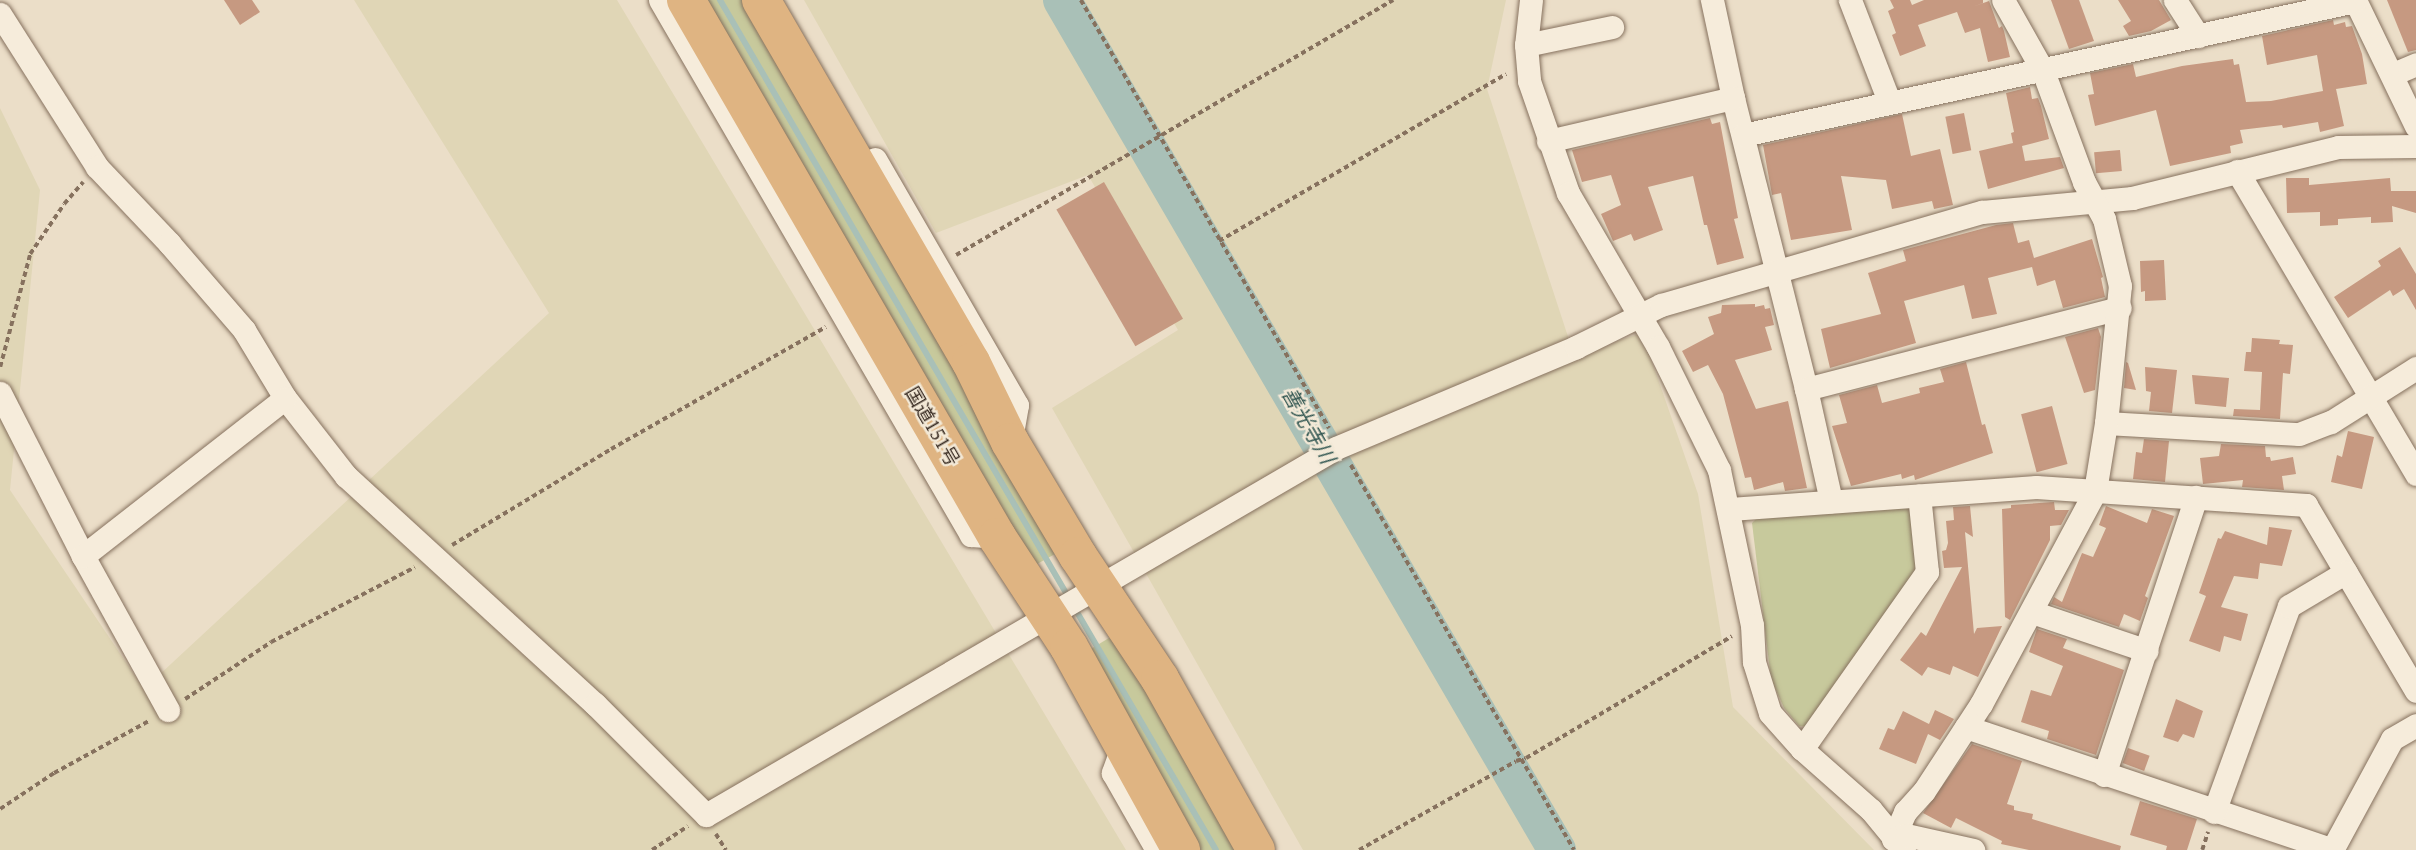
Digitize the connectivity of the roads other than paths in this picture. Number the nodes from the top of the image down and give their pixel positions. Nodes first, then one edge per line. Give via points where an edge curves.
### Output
1 (660, 0) edge
2 (686, 0) edge
3 (761, 0) edge
4 (780, 0) edge
5 (1531, 0) edge
6 (1712, 0) edge
7 (1850, 0) edge
8 (2003, 0) edge
9 (2175, 0) edge
10 (2355, 1) edge
11 (0, 14) edge
12 (1612, 27) dead end
13 (2198, 36) junction
14 (1526, 53) junction
15 (2416, 64) edge
16 (2043, 71) junction
17 (2393, 74) junction
18 (1732, 98) junction
19 (1889, 101) junction
20 (2416, 126) edge
21 (1743, 135) junction
22 (1548, 141) junction
23 (2416, 146) edge
24 (2237, 170) junction
25 (2095, 201) junction
26 (1775, 273) junction
27 (2120, 308) junction
28 (1638, 316) junction
29 (2416, 368) edge
30 (1806, 389) junction
31 (0, 393) edge
32 (2369, 395) junction
33 (285, 398) junction
34 (2105, 422) junction
35 (1010, 442) junction
36 (2416, 474) edge
37 (2095, 491) junction
38 (1919, 495) junction
39 (2196, 497) junction
40 (1831, 501) junction
41 (1730, 509) junction
42 (997, 537) junction
43 (83, 556) junction
44 (2346, 572) junction
45 (1099, 587) junction
46 (2032, 612) junction
47 (1047, 617) junction
48 (2147, 651) junction
49 (1160, 679) junction
50 (2416, 691) edge
51 (168, 710) road end
52 (2416, 725) edge
53 (1966, 727) junction
54 (1124, 742) junction
55 (1802, 749) junction
56 (2104, 775) junction
57 (2214, 812) junction
58 (1898, 844) edge
59 (1157, 850) edge
60 (1181, 850) edge
61 (1256, 850) edge
62 (1273, 850) edge
63 (1973, 850) edge
64 (2332, 850) edge

1 - 42 street via 971,535
2 - 42 highway, 国道151号
3 - 35 highway via 971,362
4 - 35 street via 1017,405
5 - 14 street
6 - 18 street
7 - 19 street
8 - 16 street
9 - 13 street
10 - 13 street
10 - 17 street
11 - 33 street via 97,167 244,330
12 - 14 street
13 - 16 street
14 - 22 street
15 - 17 street
16 - 19 street
16 - 25 street via 2084,183
17 - 20 street
18 - 21 street
18 - 22 street
19 - 21 street
21 - 26 street
22 - 28 street via 1568,193
23 - 24 street via 2338,147
24 - 25 street via 2132,198
24 - 32 street
25 - 26 street via 1982,212
25 - 27 street via 2104,219 2120,286
26 - 28 street via 1661,305
26 - 30 street
27 - 30 street
27 - 34 street
28 - 41 street via 1698,424
28 - 45 street via 1332,451
29 - 32 street
30 - 40 street
31 - 43 street
32 - 34 street via 2330,422 2299,435
32 - 36 street
33 - 43 street
33 - 47 street via 346,476 595,704 706,815
34 - 37 street
35 - 45 highway
37 - 38 street via 2036,486
37 - 39 street
37 - 46 street
38 - 40 street
38 - 55 street via 1927,572
39 - 44 street via 2306,505
39 - 48 street
40 - 41 street
41 - 55 street via 1761,690 1770,713
42 - 47 highway, 国道151号
43 - 51 street
44 - 50 street
44 - 57 street via 2289,606
45 - 47 street
45 - 49 highway
46 - 48 street
46 - 53 street
47 - 54 highway, 国道151号
48 - 56 street
49 - 61 highway
49 - 62 street via 1172,673
52 - 64 street via 2392,739
53 - 56 street
53 - 58 street via 1905,812
54 - 59 street via 1113,773
54 - 60 highway, 国道151号
55 - 58 street via 1871,810
56 - 57 street
57 - 64 street
58 - 63 street via 1906,835

